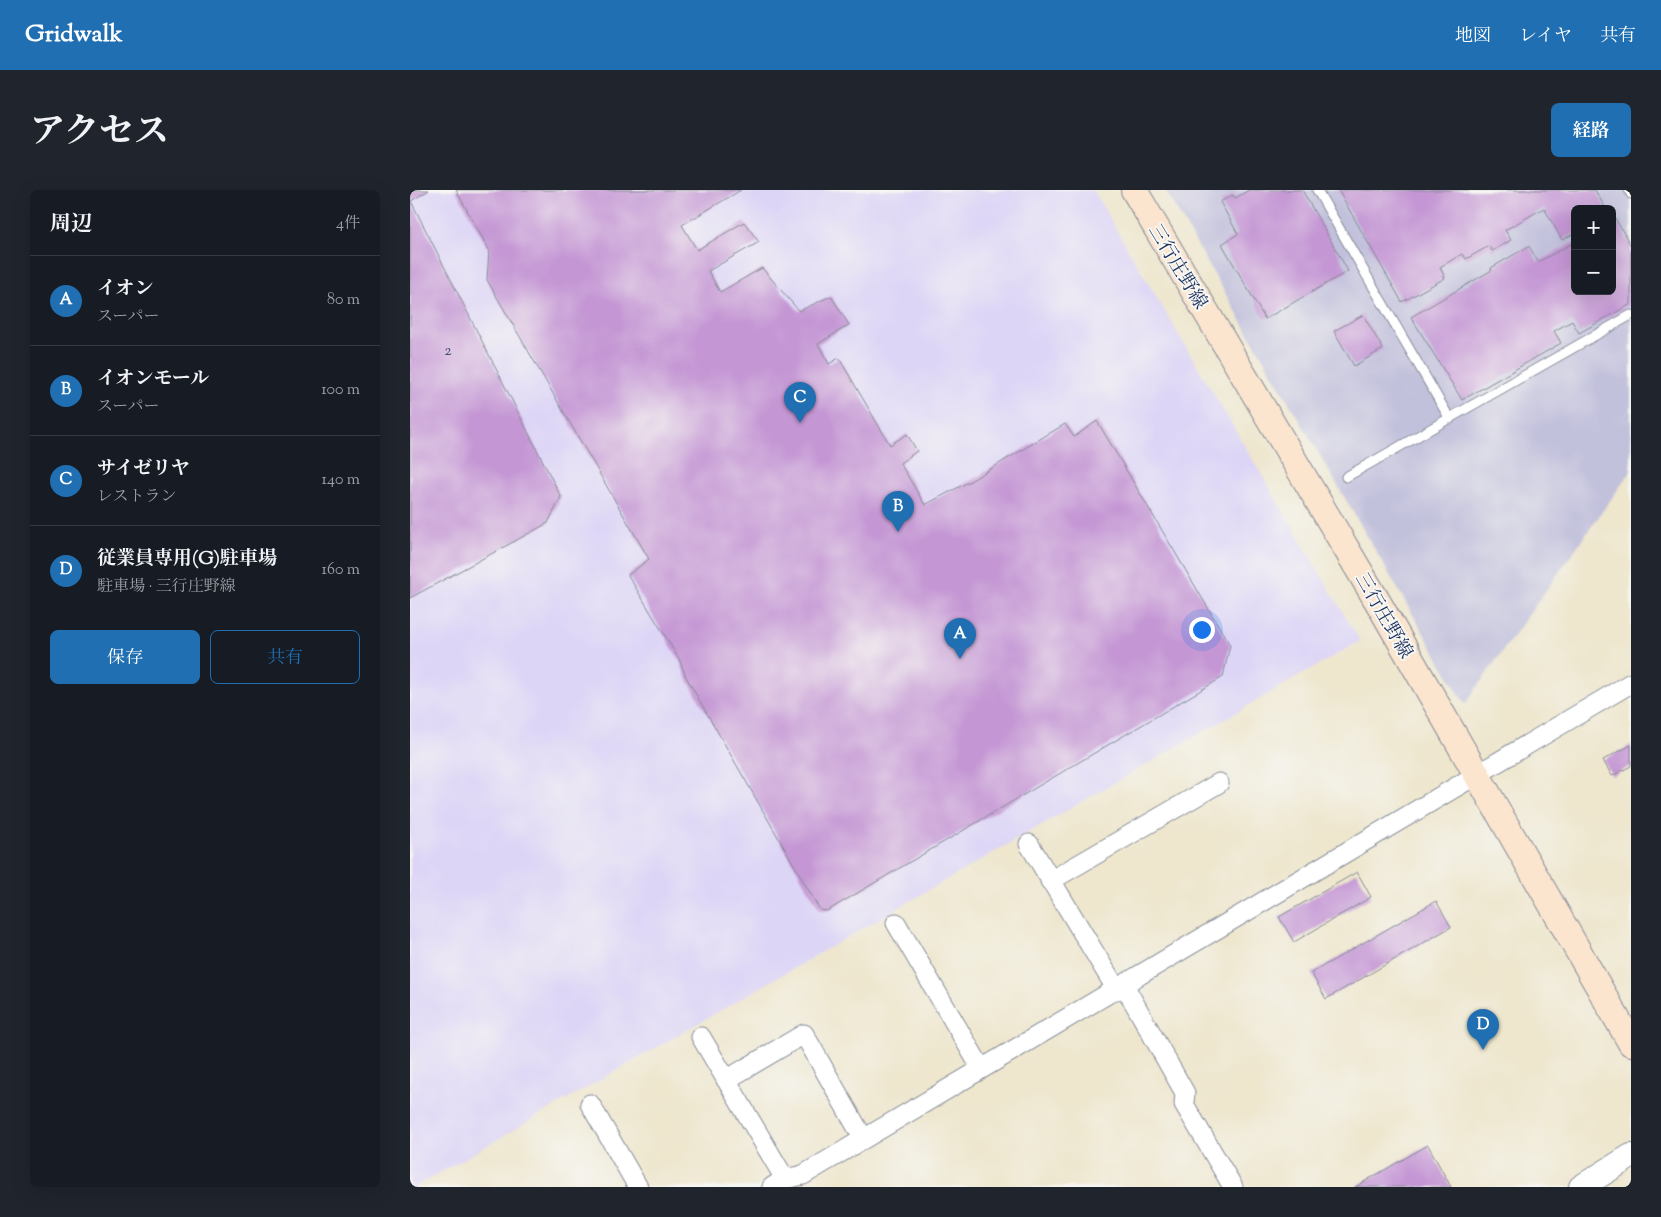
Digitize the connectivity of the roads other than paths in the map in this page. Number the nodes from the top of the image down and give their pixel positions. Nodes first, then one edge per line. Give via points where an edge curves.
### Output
1 (1134, 190) edge
2 (1317, 190) edge
3 (1629, 190) edge
4 (1631, 194) edge
5 (1631, 315) edge
6 (1450, 419) junction
7 (1346, 477) dead end
8 (1631, 683) edge
9 (1477, 774) junction
10 (1219, 783) dead end
11 (1028, 844) dead end
12 (1050, 881) junction
13 (896, 923) dead end
14 (1120, 988) junction
15 (701, 1038) dead end
16 (1631, 1043) edge
17 (981, 1068) junction
18 (726, 1080) junction
19 (590, 1104) dead end
20 (863, 1138) junction
21 (1631, 1156) edge
22 (779, 1183) edge
23 (638, 1187) edge
24 (1233, 1187) edge
25 (1581, 1187) edge

1 - 9 main road, 三行庄野線
2 - 6 lane
3 - 4 lane
5 - 6 lane
6 - 7 lane
8 - 9 street
9 - 14 street
9 - 16 main road, 三行庄野線
10 - 12 street
11 - 12 street
12 - 14 street
13 - 17 street
14 - 17 street
14 - 24 street via 1185,1093 1184,1104
15 - 18 street
17 - 20 street
18 - 20 street via 804,1034
18 - 22 street
19 - 23 street
20 - 22 street via 803,1175
21 - 25 street

